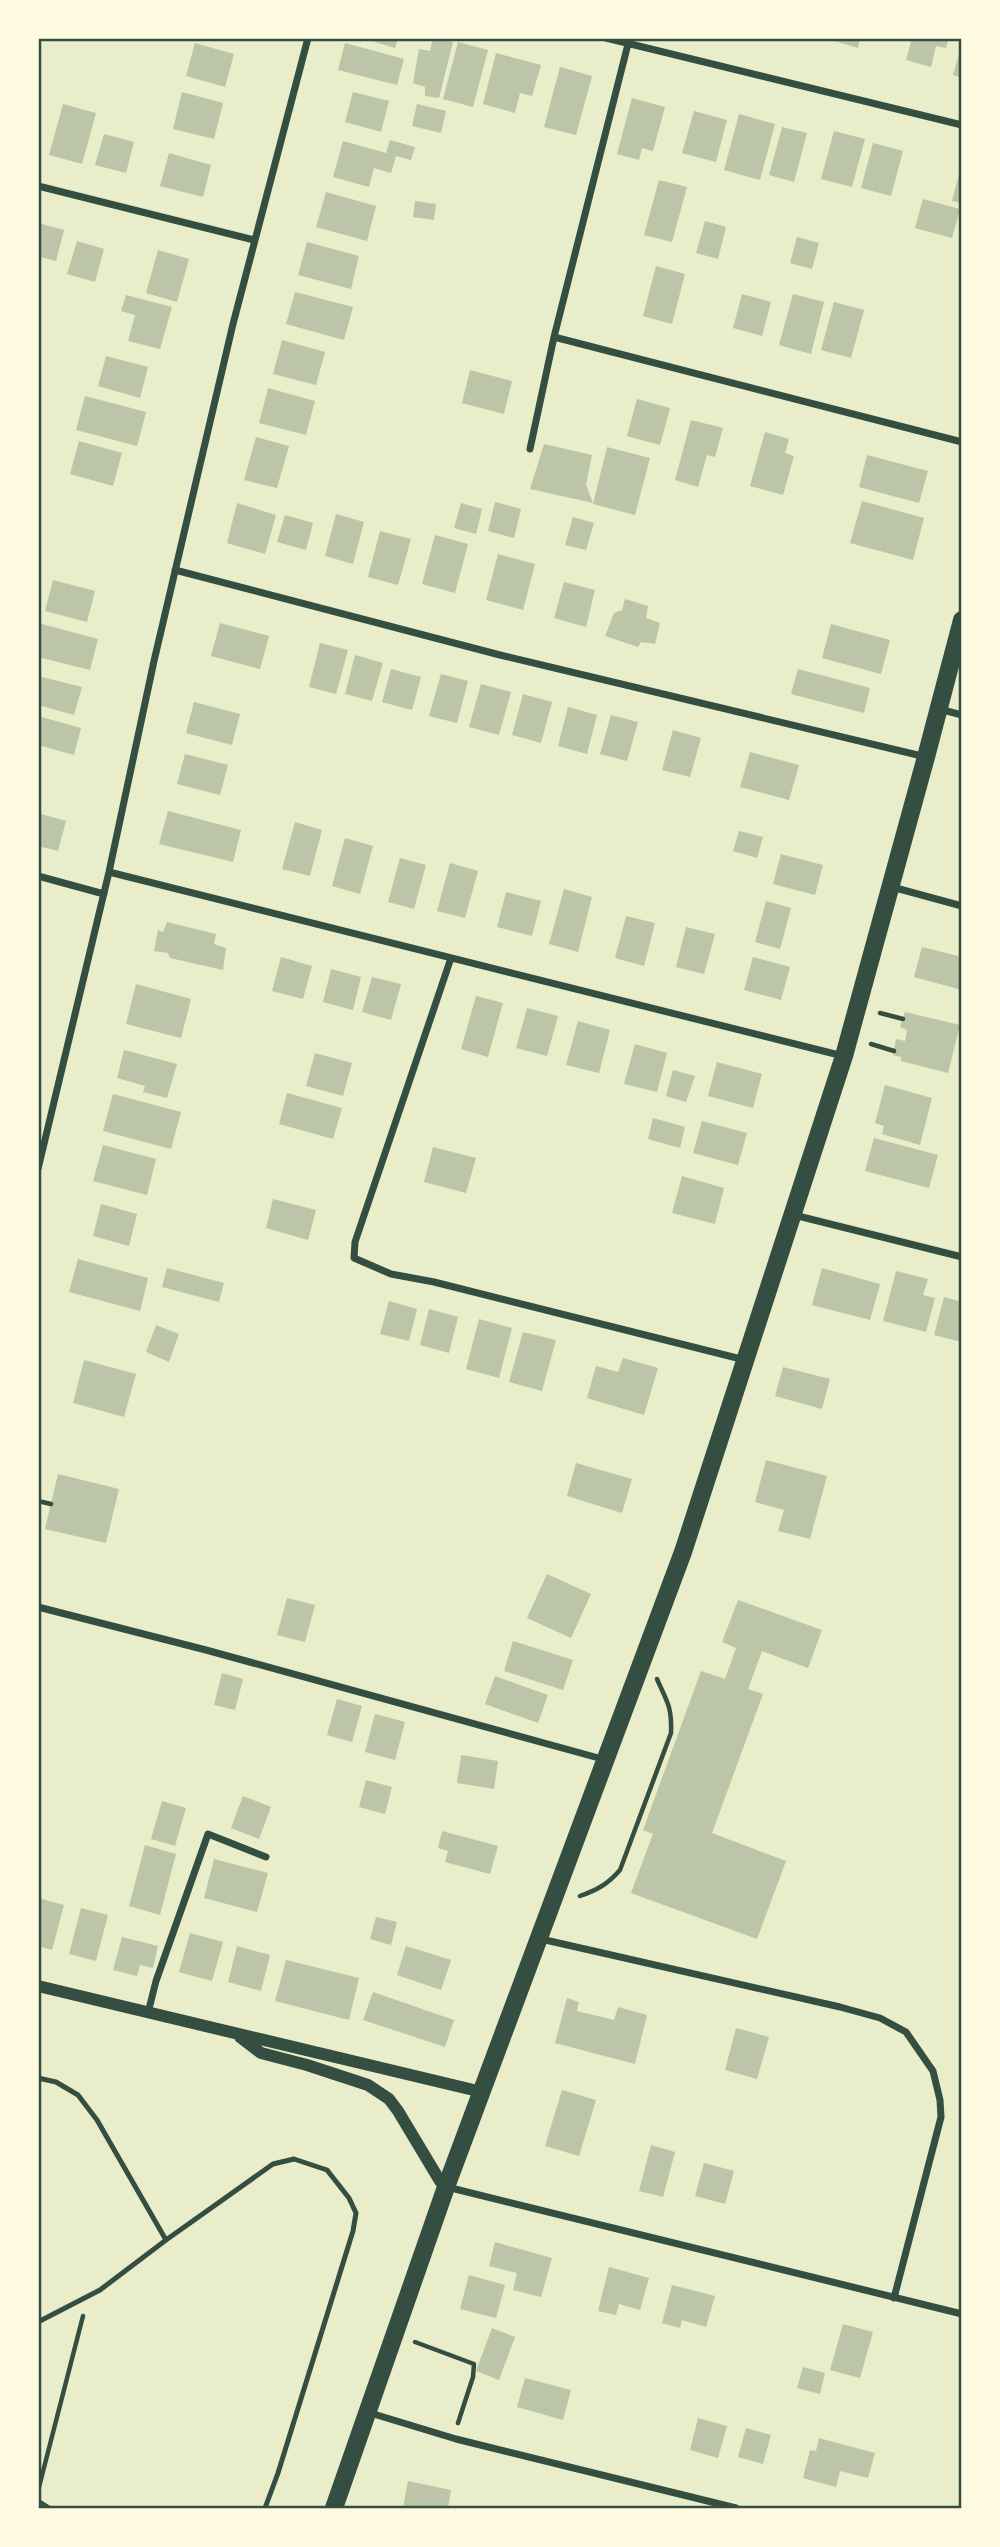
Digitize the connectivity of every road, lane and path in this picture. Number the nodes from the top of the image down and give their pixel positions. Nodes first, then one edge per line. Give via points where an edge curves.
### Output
1 (308, 38) edge
2 (606, 38) edge
3 (628, 44) junction
4 (961, 125) edge
5 (38, 186) edge
6 (254, 240) junction
7 (554, 337) junction
8 (961, 442) edge
9 (530, 449) dead end
10 (175, 570) junction
11 (961, 620) edge
12 (938, 709) junction
13 (961, 715) edge
14 (926, 757) junction
15 (109, 872) junction
16 (38, 876) edge
17 (891, 887) junction
18 (104, 894) junction
19 (961, 906) edge
20 (451, 958) junction
21 (880, 1013) dead end
22 (903, 1019) dead end
23 (872, 1044) dead end
24 (894, 1051) dead end
25 (844, 1056) junction
26 (38, 1169) edge
27 (793, 1215) junction
28 (961, 1257) edge
29 (745, 1360) junction
30 (38, 1501) edge
31 (51, 1504) dead end
32 (38, 1607) edge
33 (655, 1671) dead end
34 (606, 1760) junction
35 (266, 1857) dead end
36 (580, 1896) dead end
37 (540, 1939) junction
38 (38, 1986) edge
39 (148, 2013) junction
40 (237, 2034) junction
41 (38, 2078) edge
42 (482, 2092) junction
43 (446, 2187) junction
44 (166, 2240) junction
45 (88, 2296) junction
46 (894, 2298) junction
47 (961, 2314) edge
48 (38, 2322) edge
49 (415, 2342) dead end
50 (367, 2412) junction
51 (458, 2423) dead end
52 (38, 2488) edge
53 (38, 2501) edge
54 (49, 2508) edge
55 (265, 2508) edge
56 (334, 2508) edge
57 (736, 2508) edge

1 - 6 street
2 - 3 street
3 - 4 street
3 - 7 street
5 - 6 street
6 - 10 street
7 - 8 street
7 - 9 street
10 - 14 street via 500,655
10 - 15 street
11 - 12 highway
12 - 13 street
12 - 14 highway
14 - 17 highway
15 - 18 street
15 - 20 street
16 - 18 street
17 - 19 street
17 - 25 highway
18 - 26 street
20 - 25 street
20 - 29 street via 355,1242 354,1258 391,1274
21 - 22 path
23 - 24 path
25 - 27 highway
27 - 28 street
27 - 29 highway
29 - 34 highway via 676,1571
30 - 31 path
32 - 34 street
33 - 36 path via 667,1696 671,1733 620,1870 598,1890
34 - 37 highway
35 - 39 street via 208,1834
37 - 42 highway
37 - 46 street via 840,2007 880,2018 906,2032 933,2071 941,2117
38 - 39 street
39 - 40 street
40 - 42 street
40 - 43 street via 261,2053 368,2085 389,2099
41 - 44 lane via 78,2095
42 - 43 highway
43 - 46 street
43 - 50 highway
44 - 45 lane
44 - 55 lane via 273,2164 294,2159 327,2170 356,2213
45 - 48 lane
45 - 52 path
46 - 47 street
49 - 51 path via 474,2364
50 - 56 highway
50 - 57 street via 456,2439
53 - 54 lane

